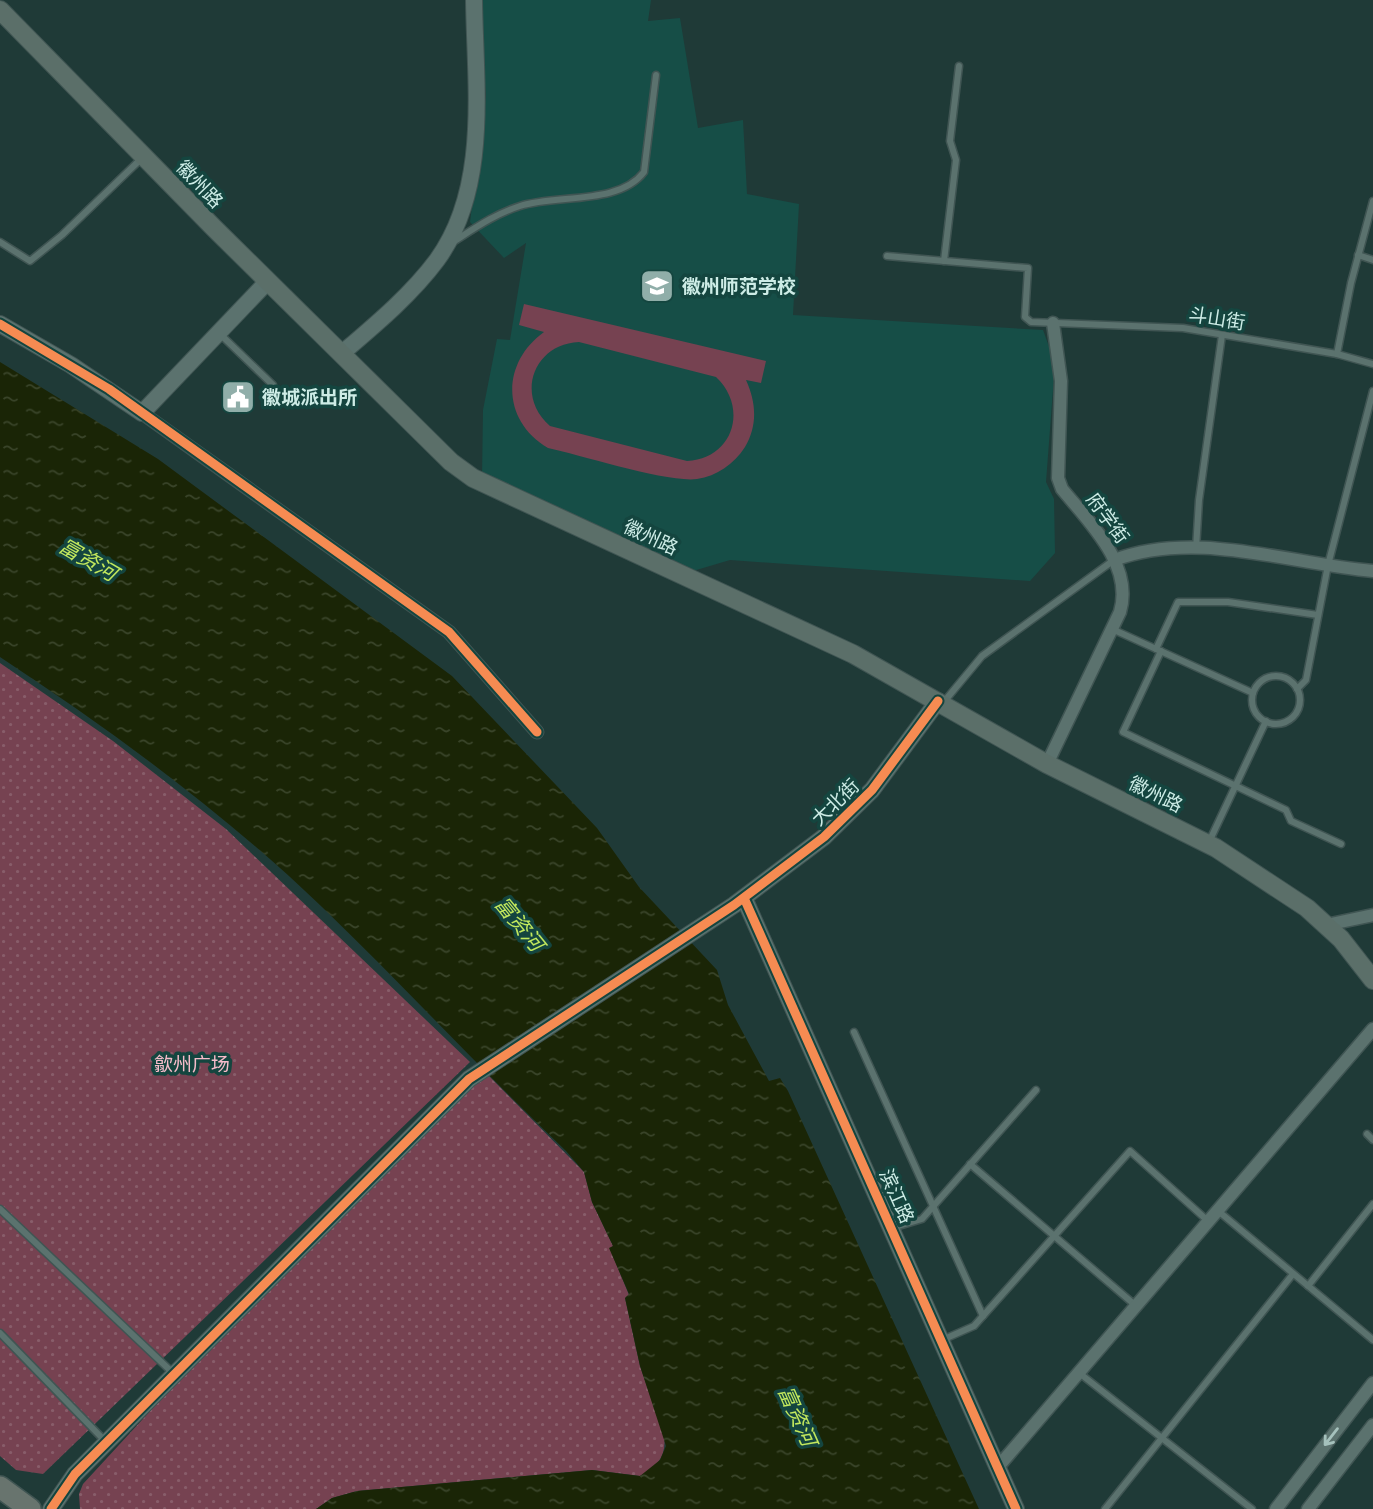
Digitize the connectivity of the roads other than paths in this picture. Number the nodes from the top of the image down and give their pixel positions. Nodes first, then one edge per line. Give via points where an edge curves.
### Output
1 (474, 0) edge
2 (0, 10) edge
3 (959, 66) dead end
4 (656, 75) dead end
5 (144, 156) junction
6 (1373, 201) edge
7 (0, 242) edge
8 (445, 247) junction
9 (1359, 255) junction
10 (887, 256) dead end
11 (1373, 260) edge
12 (944, 261) junction
13 (268, 281) junction
14 (1053, 323) junction
15 (0, 324) edge
16 (219, 333) junction
17 (1223, 335) junction
18 (341, 354) junction
19 (1337, 354) junction
20 (1373, 364) edge
21 (273, 385) dead end
22 (1373, 391) edge
23 (142, 413) junction
24 (1196, 549) junction
25 (1114, 560) junction
26 (1328, 565) junction
27 (1373, 571) edge
28 (1318, 615) junction
29 (1112, 629) junction
30 (1159, 650) junction
31 (1297, 689) junction
32 (1253, 693) junction
33 (941, 702) junction
34 (1266, 721) junction
35 (537, 732) dead end
36 (1047, 764) junction
37 (1236, 786) junction
38 (1208, 844) junction
39 (1341, 844) dead end
40 (739, 901) junction
41 (1373, 915) edge
42 (1326, 925) junction
43 (1373, 980) edge
44 (1373, 1029) edge
45 (854, 1032) dead end
46 (1036, 1090) dead end
47 (970, 1164) junction
48 (1373, 1204) edge
49 (933, 1207) junction
50 (0, 1209) edge
51 (1212, 1216) junction
52 (892, 1227) junction
53 (1054, 1236) junction
54 (1293, 1274) junction
55 (1308, 1286) junction
56 (1135, 1305) junction
57 (983, 1316) junction
58 (0, 1333) edge
59 (942, 1340) junction
60 (1373, 1340) edge
61 (1078, 1372) junction
62 (174, 1374) junction
63 (1373, 1383) edge
64 (1373, 1425) edge
65 (1161, 1439) junction
66 (106, 1442) junction
67 (998, 1467) junction
68 (0, 1487) edge
69 (30, 1509) edge
70 (51, 1509) edge
71 (1016, 1509) edge
72 (1105, 1509) edge
73 (1252, 1509) edge
74 (1276, 1509) edge
75 (1308, 1509) edge

1 - 8 street via 474,145 462,211
2 - 5 main road, 徽州路
3 - 12 lane via 950,141 956,160
4 - 8 lane via 644,172 636,183 517,206
5 - 7 lane via 30,261
5 - 13 main road, 徽州路
6 - 9 lane
8 - 18 street via 389,312
9 - 11 lane
9 - 19 lane
10 - 12 lane
12 - 14 lane, 斗山街 via 1028,268 1024,317
13 - 16 street
13 - 18 main road, 徽州路
14 - 17 lane, 斗山街 via 1142,325
14 - 25 street, 府学街 via 1060,369 1058,478
15 - 23 street
16 - 21 lane
16 - 23 street
17 - 19 lane, 斗山街
17 - 24 lane
18 - 33 main road, 徽州路 via 451,462 486,486 853,654
19 - 20 lane, 斗山街
22 - 26 lane
23 - 35 street via 449,632
24 - 25 street via 1155,548
24 - 26 street
25 - 29 street, 府学街 via 1123,596
25 - 33 lane via 982,656
26 - 27 street
26 - 28 lane
28 - 30 lane via 1228,601 1178,602
28 - 31 lane via 1306,680
29 - 30 lane
29 - 36 street, 府学街
30 - 32 lane
30 - 37 lane via 1123,732
31 - 32 lane via 1277,675 1256,683
31 - 34 lane via 1303,700 1295,718 1276,725
32 - 34 lane via 1256,717
33 - 36 main road, 徽州路
33 - 40 street, 大北街 via 845,819
34 - 37 lane
36 - 38 main road, 徽州路
37 - 38 lane
37 - 39 lane via 1286,810 1291,821
38 - 42 main road, 徽州路 via 1292,896
40 - 52 street, 滨江路
40 - 62 street, 大北街 via 470,1079
41 - 42 street
42 - 43 main road, 徽州路
44 - 51 street
45 - 49 lane
46 - 47 lane
47 - 49 lane
47 - 53 lane
48 - 55 lane
49 - 52 lane via 922,1220
49 - 57 lane
50 - 62 lane
51 - 53 lane via 1130,1151
51 - 54 lane
51 - 56 street
52 - 59 street, 滨江路
53 - 56 lane
53 - 57 lane
54 - 55 lane
54 - 65 lane
55 - 60 lane
56 - 61 street
57 - 59 lane via 974,1326
58 - 66 lane
59 - 67 street, 滨江路
61 - 65 lane
61 - 67 street
62 - 66 street, 大北街
63 -> 74 street
64 - 75 street
65 - 72 lane
65 - 73 lane
66 - 70 street, 大北街 via 75,1474
67 - 71 street, 滨江路
68 - 69 highway

